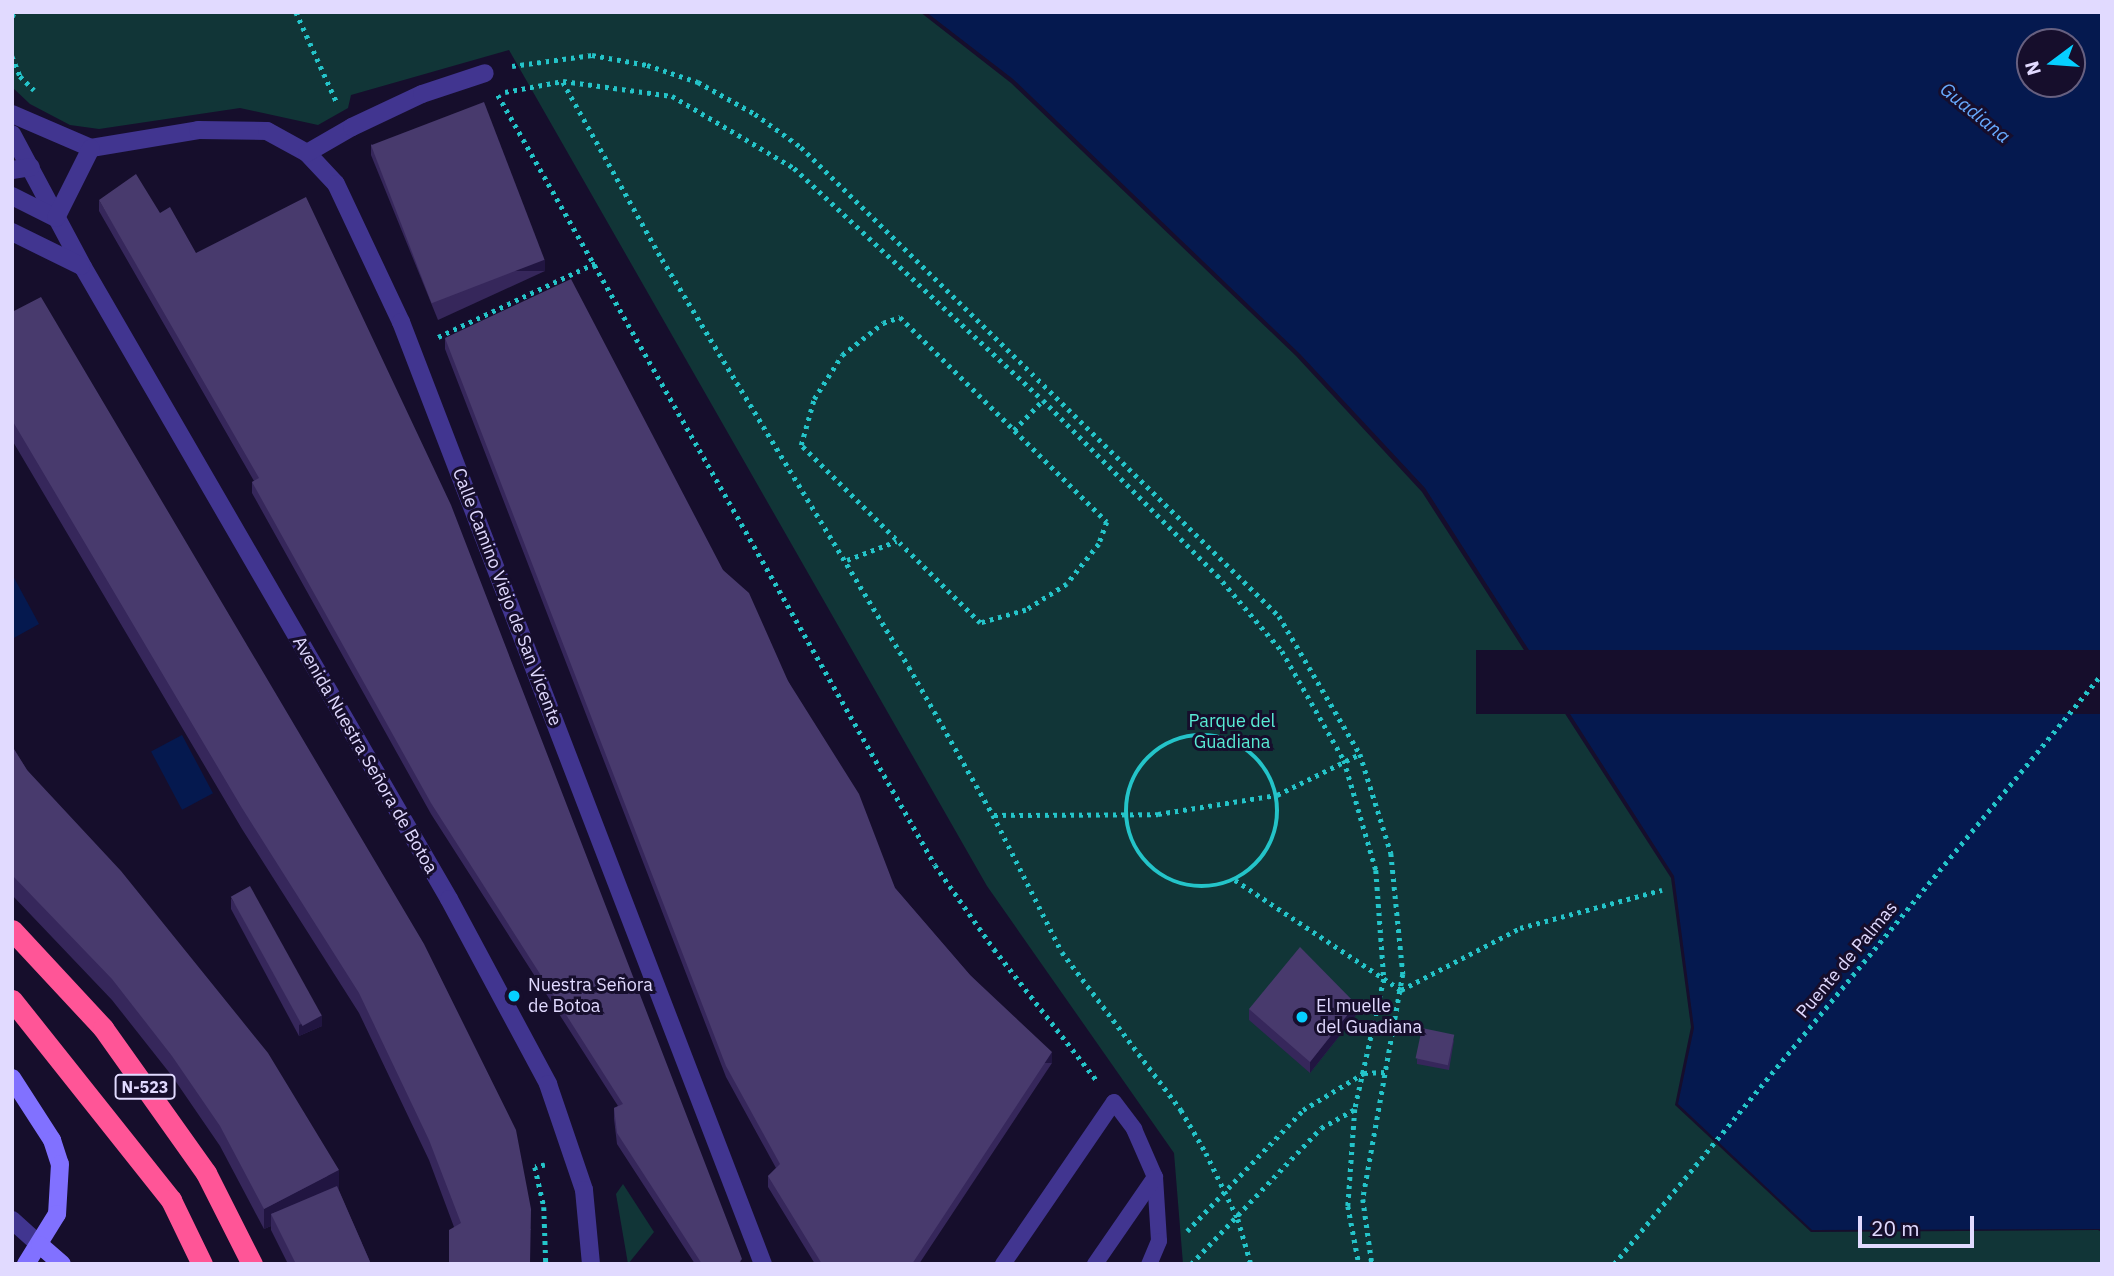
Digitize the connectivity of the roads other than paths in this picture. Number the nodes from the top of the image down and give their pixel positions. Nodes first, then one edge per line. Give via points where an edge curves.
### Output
1 (485, 73) road end
2 (12, 114) edge
3 (12, 134) edge
4 (90, 148) junction
5 (307, 153) junction
6 (31, 167) junction
7 (12, 170) edge
8 (12, 196) edge
9 (57, 218) junction
10 (12, 232) edge
11 (83, 267) junction
12 (12, 930) edge
13 (12, 1000) edge
14 (12, 1078) edge
15 (1155, 1177) junction
16 (12, 1220) edge
17 (590, 1241) junction
18 (40, 1245) junction
19 (26, 1264) edge
20 (62, 1264) edge
21 (202, 1264) edge
22 (252, 1264) edge
23 (591, 1264) edge
24 (603, 1264) edge
25 (763, 1264) edge
26 (1003, 1264) edge
27 (1095, 1264) edge
28 (1149, 1264) edge

1 - 5 street via 422,94
2 - 4 street
3 - 6 street, Avenida Nuestra Señora de Botoa
4 - 5 street, Calle Camino Viejo de San Vicente via 198,130 267,131
4 - 9 street
5 - 25 street, Calle Camino Viejo de San Vicente via 336,184 411,349
6 - 7 street
6 - 9 street, Avenida Nuestra Señora de Botoa
8 - 9 street
9 - 11 street, Avenida Nuestra Señora de Botoa
10 - 11 street
11 - 17 street, Avenida Nuestra Señora de Botoa via 449,899 548,1084 575,1158
12 - 22 highway, N-523 via 103,1028 135,1072 206,1173
13 - 21 highway, N-523 via 171,1200
14 - 18 main road via 52,1140 60,1164 57,1214
15 - 26 lane via 1134,1129 1114,1102
15 - 27 lane
15 - 28 lane via 1159,1241
16 - 18 street
17 - 23 street, Avenida Nuestra Señora de Botoa
17 - 24 street
18 - 19 main road
18 - 20 main road

